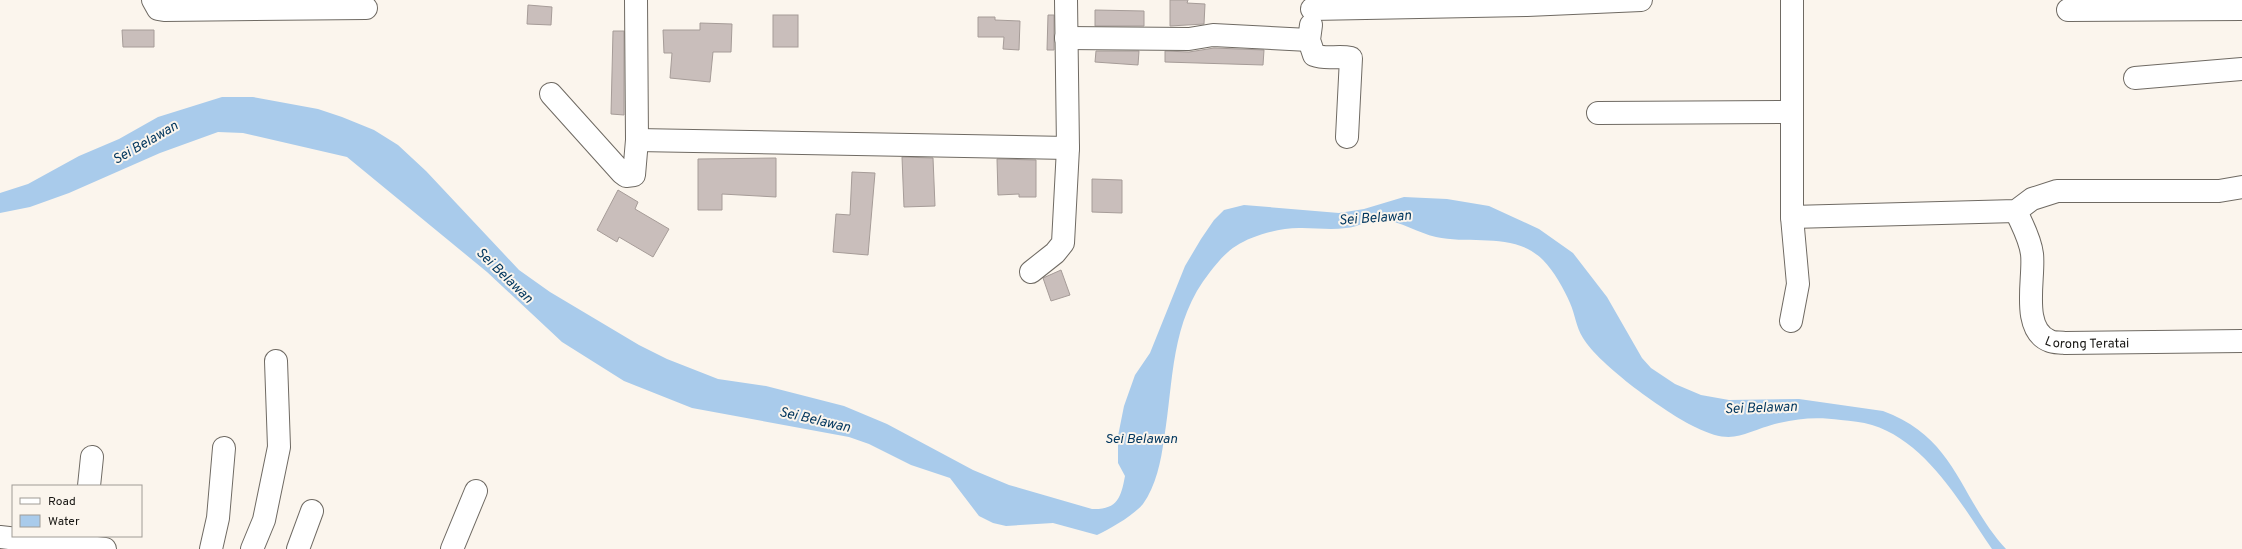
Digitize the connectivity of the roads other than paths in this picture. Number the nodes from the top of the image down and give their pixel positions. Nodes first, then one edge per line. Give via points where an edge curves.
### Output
1 (153, 0) edge
2 (636, 0) edge
3 (1066, 0) edge
4 (1641, 0) edge
5 (1792, 0) edge
6 (1312, 4) edge
7 (366, 8) dead end
8 (2242, 9) edge
9 (2068, 10) dead end
10 (1066, 38) junction
11 (1309, 40) junction
12 (2242, 69) edge
13 (2135, 78) dead end
14 (551, 94) dead end
15 (1792, 112) junction
16 (1598, 113) dead end
17 (1347, 137) dead end
18 (637, 140) junction
19 (1068, 148) junction
20 (2242, 187) edge
21 (2016, 211) junction
22 (1792, 217) junction
23 (1031, 272) dead end
24 (1791, 321) dead end
25 (2242, 341) edge
26 (276, 361) dead end
27 (224, 448) dead end
28 (92, 457) dead end
29 (89, 485) edge
30 (476, 491) dead end
31 (312, 511) dead end
32 (0, 537) edge
33 (74, 540) edge
34 (105, 549) edge
35 (211, 549) edge
36 (252, 549) edge
37 (298, 549) edge
38 (452, 549) edge

1 - 7 street via 158,9 164,10
2 - 18 street
3 - 10 street
4 - 6 street via 1527,5
5 - 15 street
6 - 11 street
8 - 9 street
10 - 11 street via 1190,39 1213,35
10 - 19 street
11 - 17 street via 1314,55 1325,59 1338,56 1351,58
12 - 13 street
14 - 18 street via 626,176 636,173
15 - 16 street
15 - 22 street
18 - 19 street
19 - 23 street via 1063,243 1055,253
20 - 21 street via 2219,191 2057,192 2032,198
21 - 22 street
21 - 25 street, Lorong Teratai via 2028,237 2032,254 2031,302 2034,324 2040,336 2050,342
22 - 24 street via 1798,284
26 - 36 street via 279,446 264,520
27 - 35 street via 218,518
28 - 29 street
30 - 38 street
31 - 37 street
32 - 33 street
33 - 34 street

